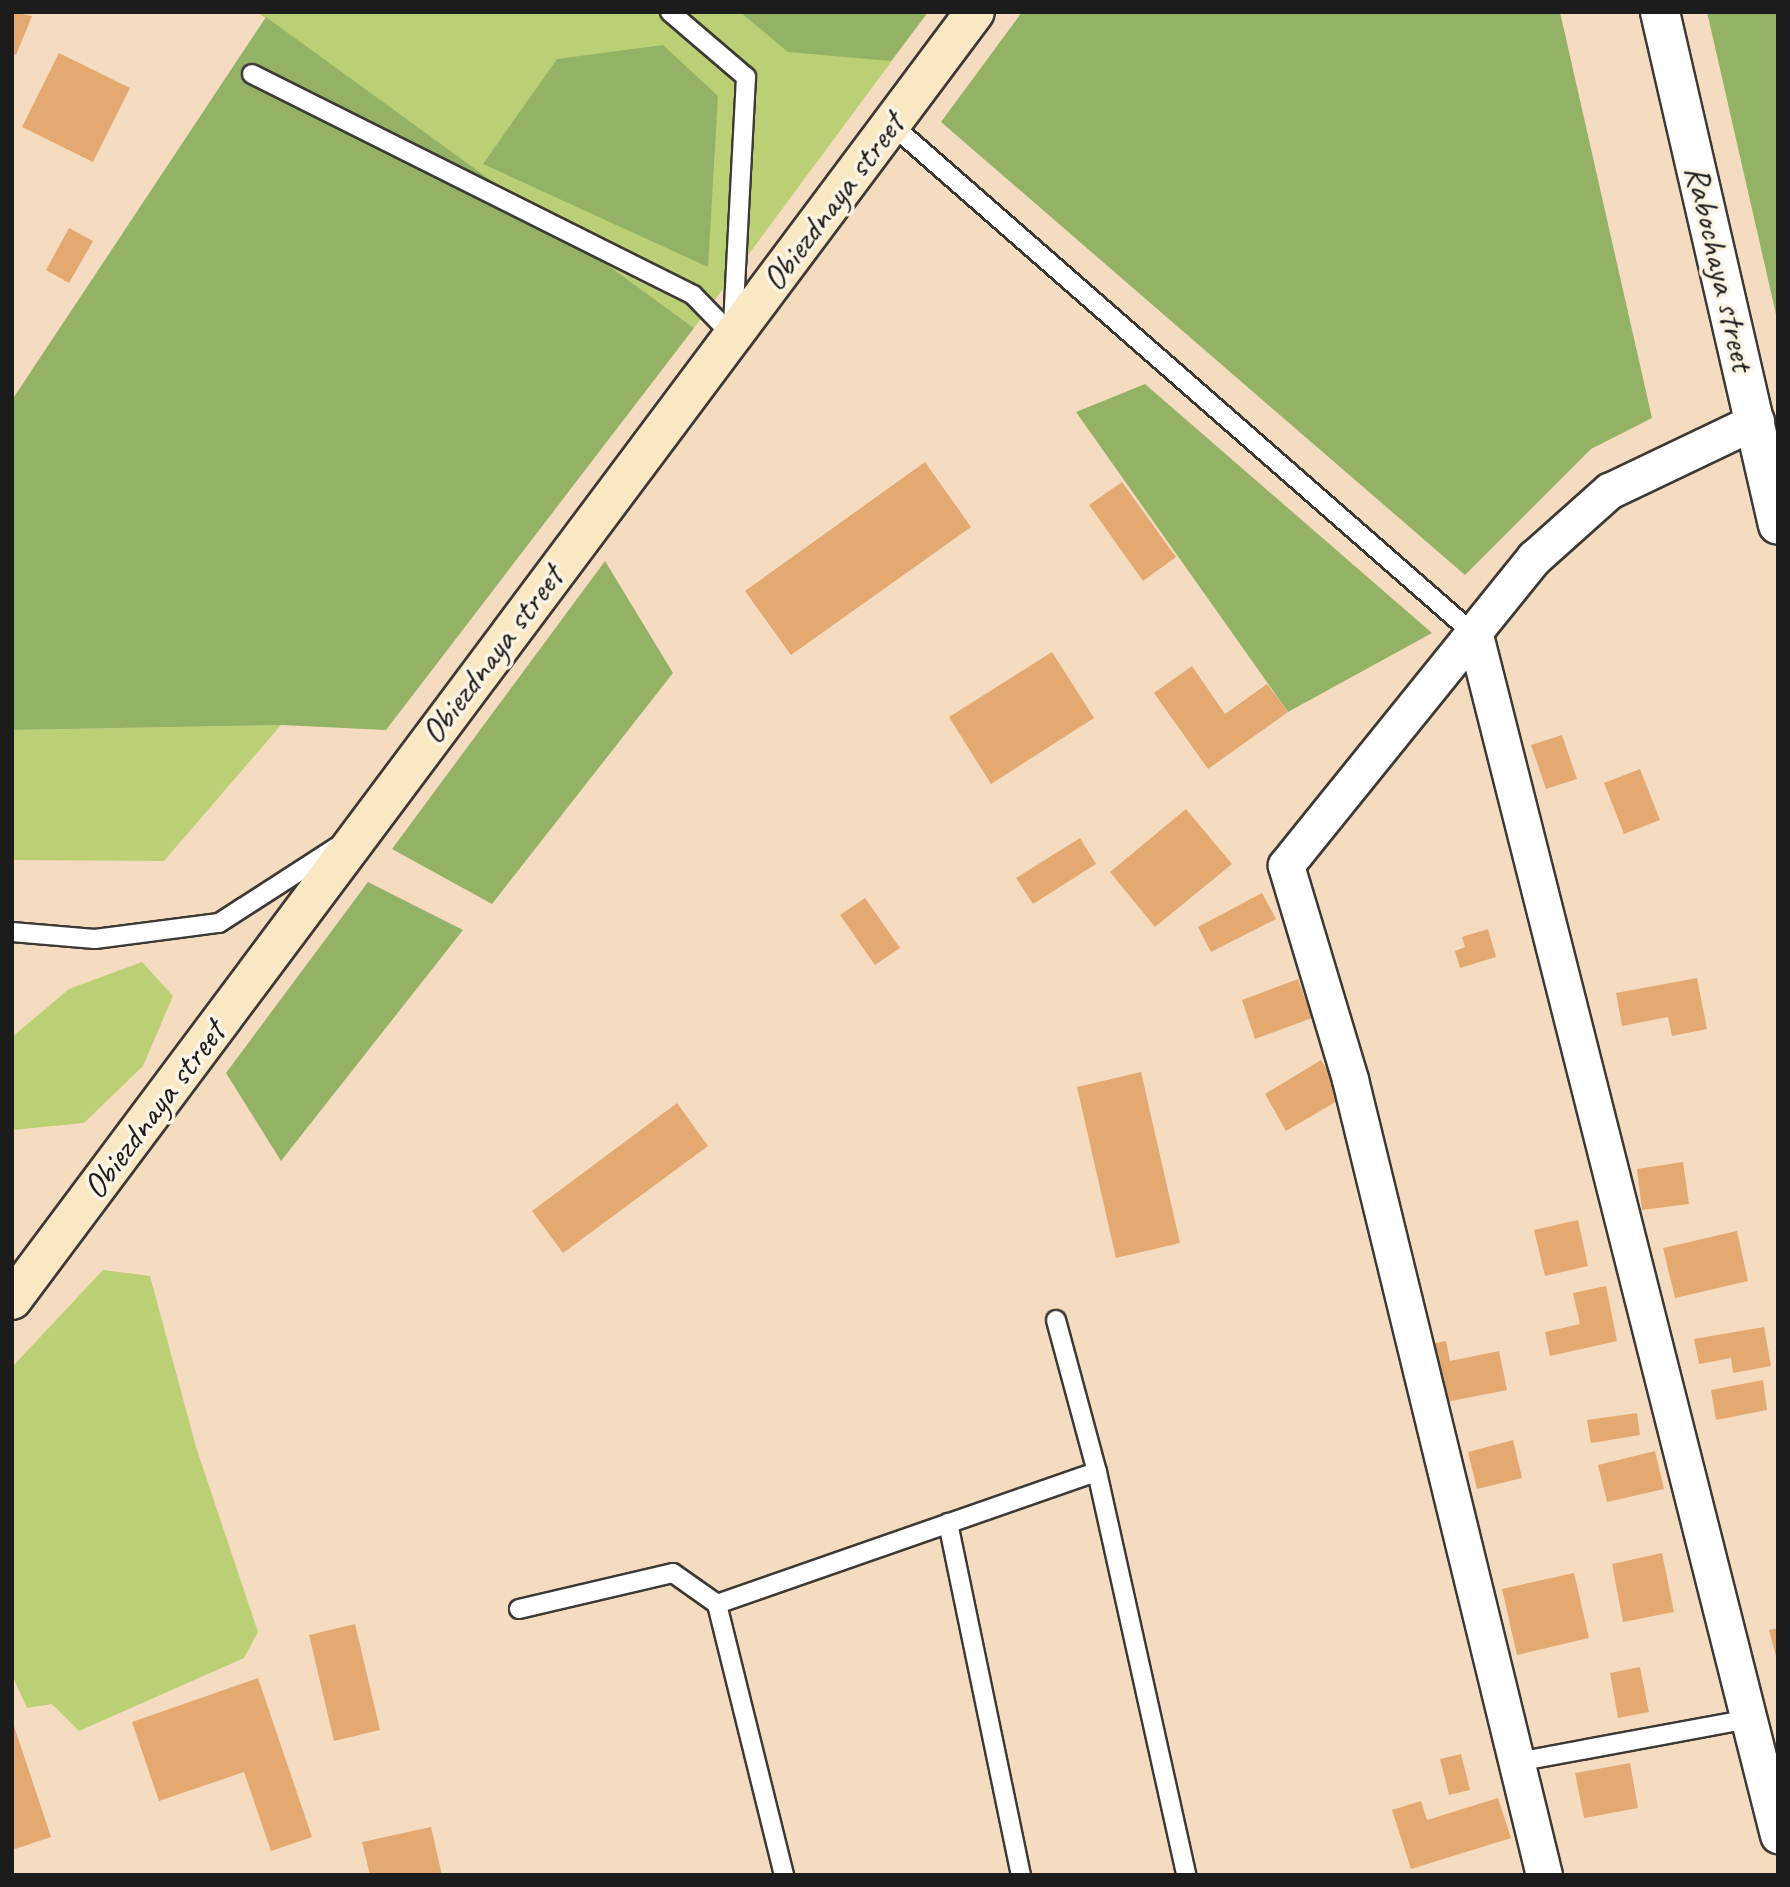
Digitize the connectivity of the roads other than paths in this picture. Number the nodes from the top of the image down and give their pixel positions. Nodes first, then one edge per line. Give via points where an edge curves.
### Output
1 (670, 12) edge
2 (975, 12) edge
3 (1660, 12) edge
4 (252, 74) dead end
5 (891, 124) junction
6 (732, 335) junction
7 (1756, 421) junction
8 (1778, 525) edge
9 (1475, 635) junction
10 (360, 831) junction
11 (12, 932) edge
12 (12, 1300) edge
13 (1056, 1320) dead end
14 (1097, 1472) junction
15 (948, 1523) junction
16 (717, 1604) junction
17 (519, 1609) dead end
18 (1749, 1719) junction
19 (1517, 1762) junction
20 (1778, 1835) edge
21 (784, 1875) edge
22 (1021, 1875) edge
23 (1186, 1875) edge
24 (1544, 1875) edge

1 - 6 lane via 746,77
2 - 5 main road, Obiezdnaya street
3 - 7 street, Rabochaya street
4 - 6 lane via 693,295
5 - 6 main road, Obiezdnaya street
5 - 9 lane
6 - 10 main road, Obiezdnaya street
7 - 8 street, Rabochaya street
7 - 9 street via 1609,491 1534,558
9 - 18 street
9 - 19 street via 1286,865 1350,1079
10 - 11 lane via 219,923 95,939
10 - 12 main road, Obiezdnaya street
13 - 14 lane
14 - 15 lane
14 - 23 lane
15 - 16 lane
15 - 22 lane
16 - 17 lane via 673,1573
16 - 21 lane
18 - 19 lane
18 - 20 street
19 - 24 street

